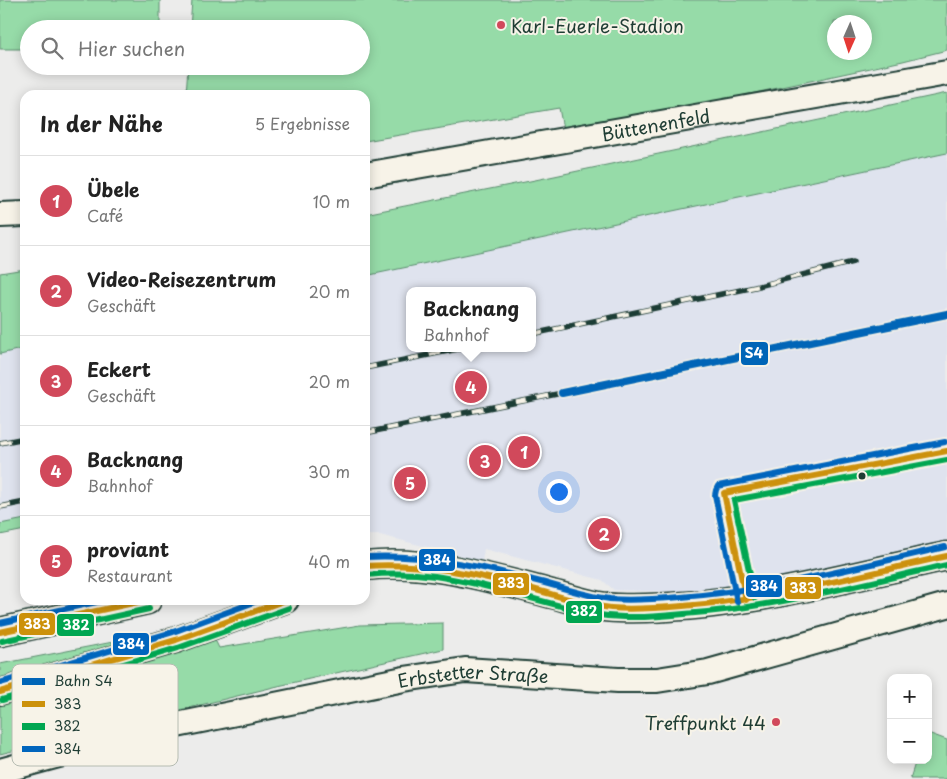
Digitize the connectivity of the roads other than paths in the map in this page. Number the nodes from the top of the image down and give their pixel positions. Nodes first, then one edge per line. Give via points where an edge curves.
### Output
1 (947, 72) edge
2 (370, 175) edge
3 (20, 214) edge
4 (0, 215) edge
5 (947, 556) edge
6 (370, 566) edge
7 (124, 605) edge
8 (272, 605) edge
9 (947, 605) edge
10 (0, 632) edge
11 (95, 664) edge
12 (12, 688) edge
13 (0, 692) edge
14 (178, 725) edge
15 (18, 766) edge
16 (0, 771) edge

1 - 2 street, Büttenenfeld
3 - 4 street
5 - 6 street via 746,600 617,609 443,569 407,564
7 - 10 street
8 - 11 street via 176,640
9 - 14 street, Erbstetter Straße via 708,672 657,680 465,670 404,678
12 - 13 street
15 - 16 street, Erbstetter Straße

